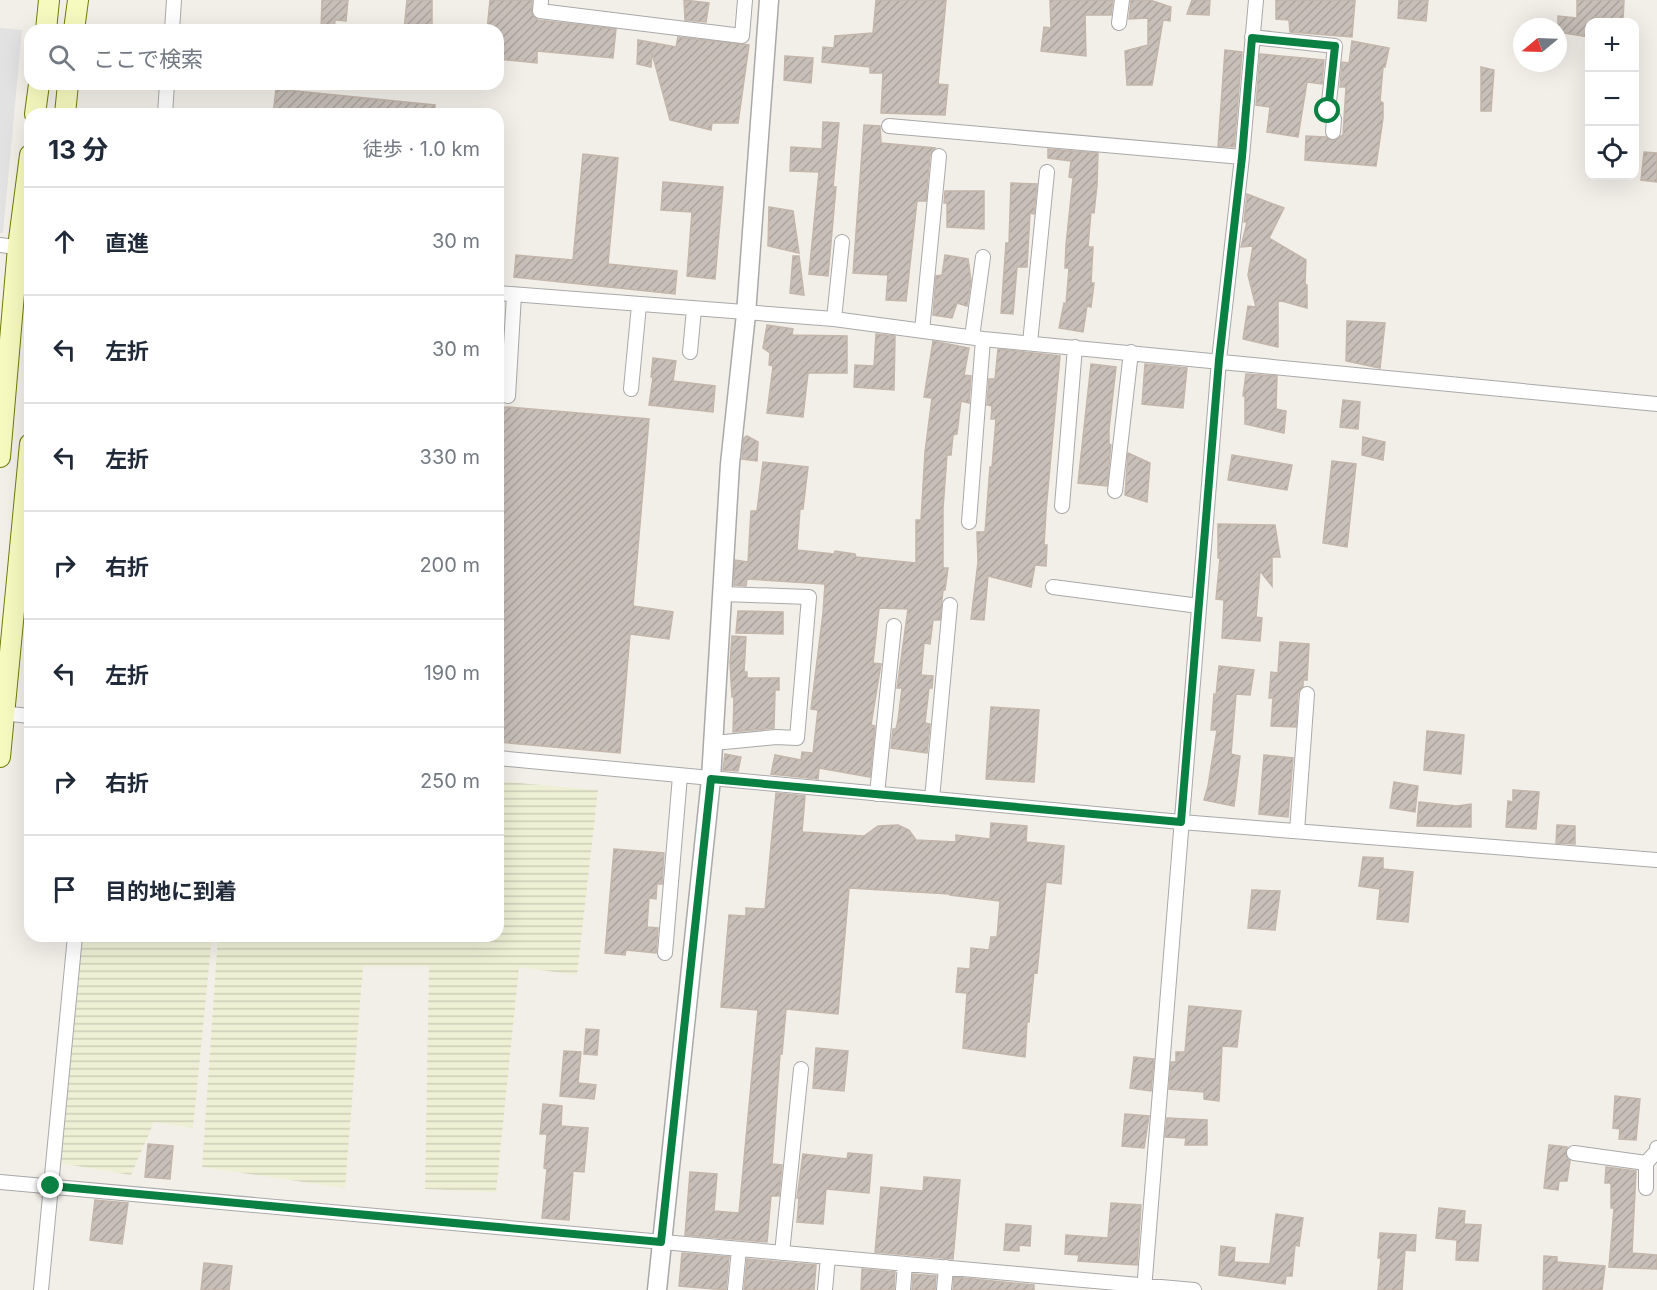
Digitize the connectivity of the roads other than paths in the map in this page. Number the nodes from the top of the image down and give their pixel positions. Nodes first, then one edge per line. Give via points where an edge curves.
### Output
1 (49, 0) edge
2 (78, 0) edge
3 (174, 0) edge
4 (541, 0) edge
5 (746, 0) edge
6 (769, 0) edge
7 (1122, 0) edge
8 (1256, 0) edge
9 (1119, 23) dead end
10 (47, 24) edge
11 (75, 24) edge
12 (172, 24) edge
13 (1252, 38) junction
14 (38, 90) edge
15 (67, 90) edge
16 (167, 90) edge
17 (36, 108) edge
18 (65, 108) edge
19 (165, 108) edge
20 (889, 126) dead end
21 (1333, 132) dead end
22 (939, 156) dead end
23 (1242, 157) junction
24 (1047, 172) dead end
25 (24, 194) edge
26 (842, 242) dead end
27 (16, 247) edge
28 (983, 256) dead end
29 (504, 294) edge
30 (514, 295) junction
31 (639, 305) junction
32 (694, 309) junction
33 (746, 314) junction
34 (834, 320) junction
35 (922, 331) junction
36 (978, 338) junction
37 (1030, 343) junction
38 (1075, 347) junction
39 (690, 352) dead end
40 (1131, 352) junction
41 (1219, 360) junction
42 (631, 389) dead end
43 (508, 396) dead end
44 (1657, 404) edge
45 (0, 457) edge
46 (1115, 491) dead end
47 (24, 502) edge
48 (1062, 507) dead end
49 (969, 522) dead end
50 (1053, 587) dead end
51 (723, 594) junction
52 (950, 605) dead end
53 (1199, 606) junction
54 (894, 626) dead end
55 (1308, 694) dead end
56 (2, 713) edge
57 (24, 715) edge
58 (714, 743) junction
59 (0, 757) edge
60 (504, 759) edge
61 (680, 776) junction
62 (711, 779) junction
63 (877, 794) junction
64 (932, 799) junction
65 (1181, 822) junction
66 (1297, 831) junction
67 (1657, 860) edge
68 (74, 942) edge
69 (664, 953) dead end
70 (801, 1069) dead end
71 (1657, 1148) edge
72 (1574, 1153) dead end
73 (1646, 1163) junction
74 (0, 1182) edge
75 (51, 1186) junction
76 (1646, 1188) dead end
77 (661, 1242) junction
78 (739, 1249) junction
79 (782, 1253) junction
80 (828, 1257) junction
81 (905, 1264) junction
82 (946, 1267) junction
83 (1044, 1283) edge
84 (1144, 1288) edge
85 (41, 1290) edge
86 (657, 1290) edge
87 (735, 1290) edge
88 (825, 1290) edge
89 (903, 1290) edge
90 (944, 1290) edge
91 (1194, 1290) edge

1 - 10 main road
2 - 11 main road
3 - 12 street
4 - 5 street via 540,11 742,36
6 - 33 street
7 - 9 street
8 - 13 street
13 - 21 street via 1335,46 1324,97 1334,119
13 - 23 street
14 - 17 main road
15 - 18 main road
16 - 19 street
20 - 23 street
22 - 35 street
23 - 41 street
24 - 37 street
25 - 27 main road
26 - 34 street
27 - 45 main road
28 - 36 street
29 - 30 street
30 - 31 street
30 - 43 street
31 - 32 street
31 - 42 street
32 - 33 street
32 - 39 street
33 - 34 street
33 - 51 street via 730,464
34 - 35 street
35 - 36 street
36 - 37 street
36 - 49 street
37 - 38 street
38 - 40 street
38 - 48 street
40 - 41 street
40 - 46 street
41 - 44 street
41 - 53 street
47 - 56 main road
50 - 53 street
51 - 58 street
51 - 58 street via 809,597 797,738
52 - 64 street
53 - 65 street
54 - 63 street
55 - 66 street
56 - 57 street
56 - 59 main road
58 - 62 street
60 - 61 street
61 - 62 street
61 - 69 street
62 - 63 street
62 - 77 street
63 - 64 street
64 - 65 street
65 - 66 street
65 - 84 street
66 - 67 street
68 - 75 street
70 - 79 street
71 - 73 street
72 - 73 street
73 - 76 street
74 - 75 street
75 - 77 street
75 - 85 street
77 - 78 street
77 - 86 street
78 - 79 street
78 - 87 street
79 - 80 street
80 - 81 street
80 - 88 street
81 - 82 street
81 - 89 street
82 - 83 street
82 - 90 street
83 - 84 street
84 - 91 street

